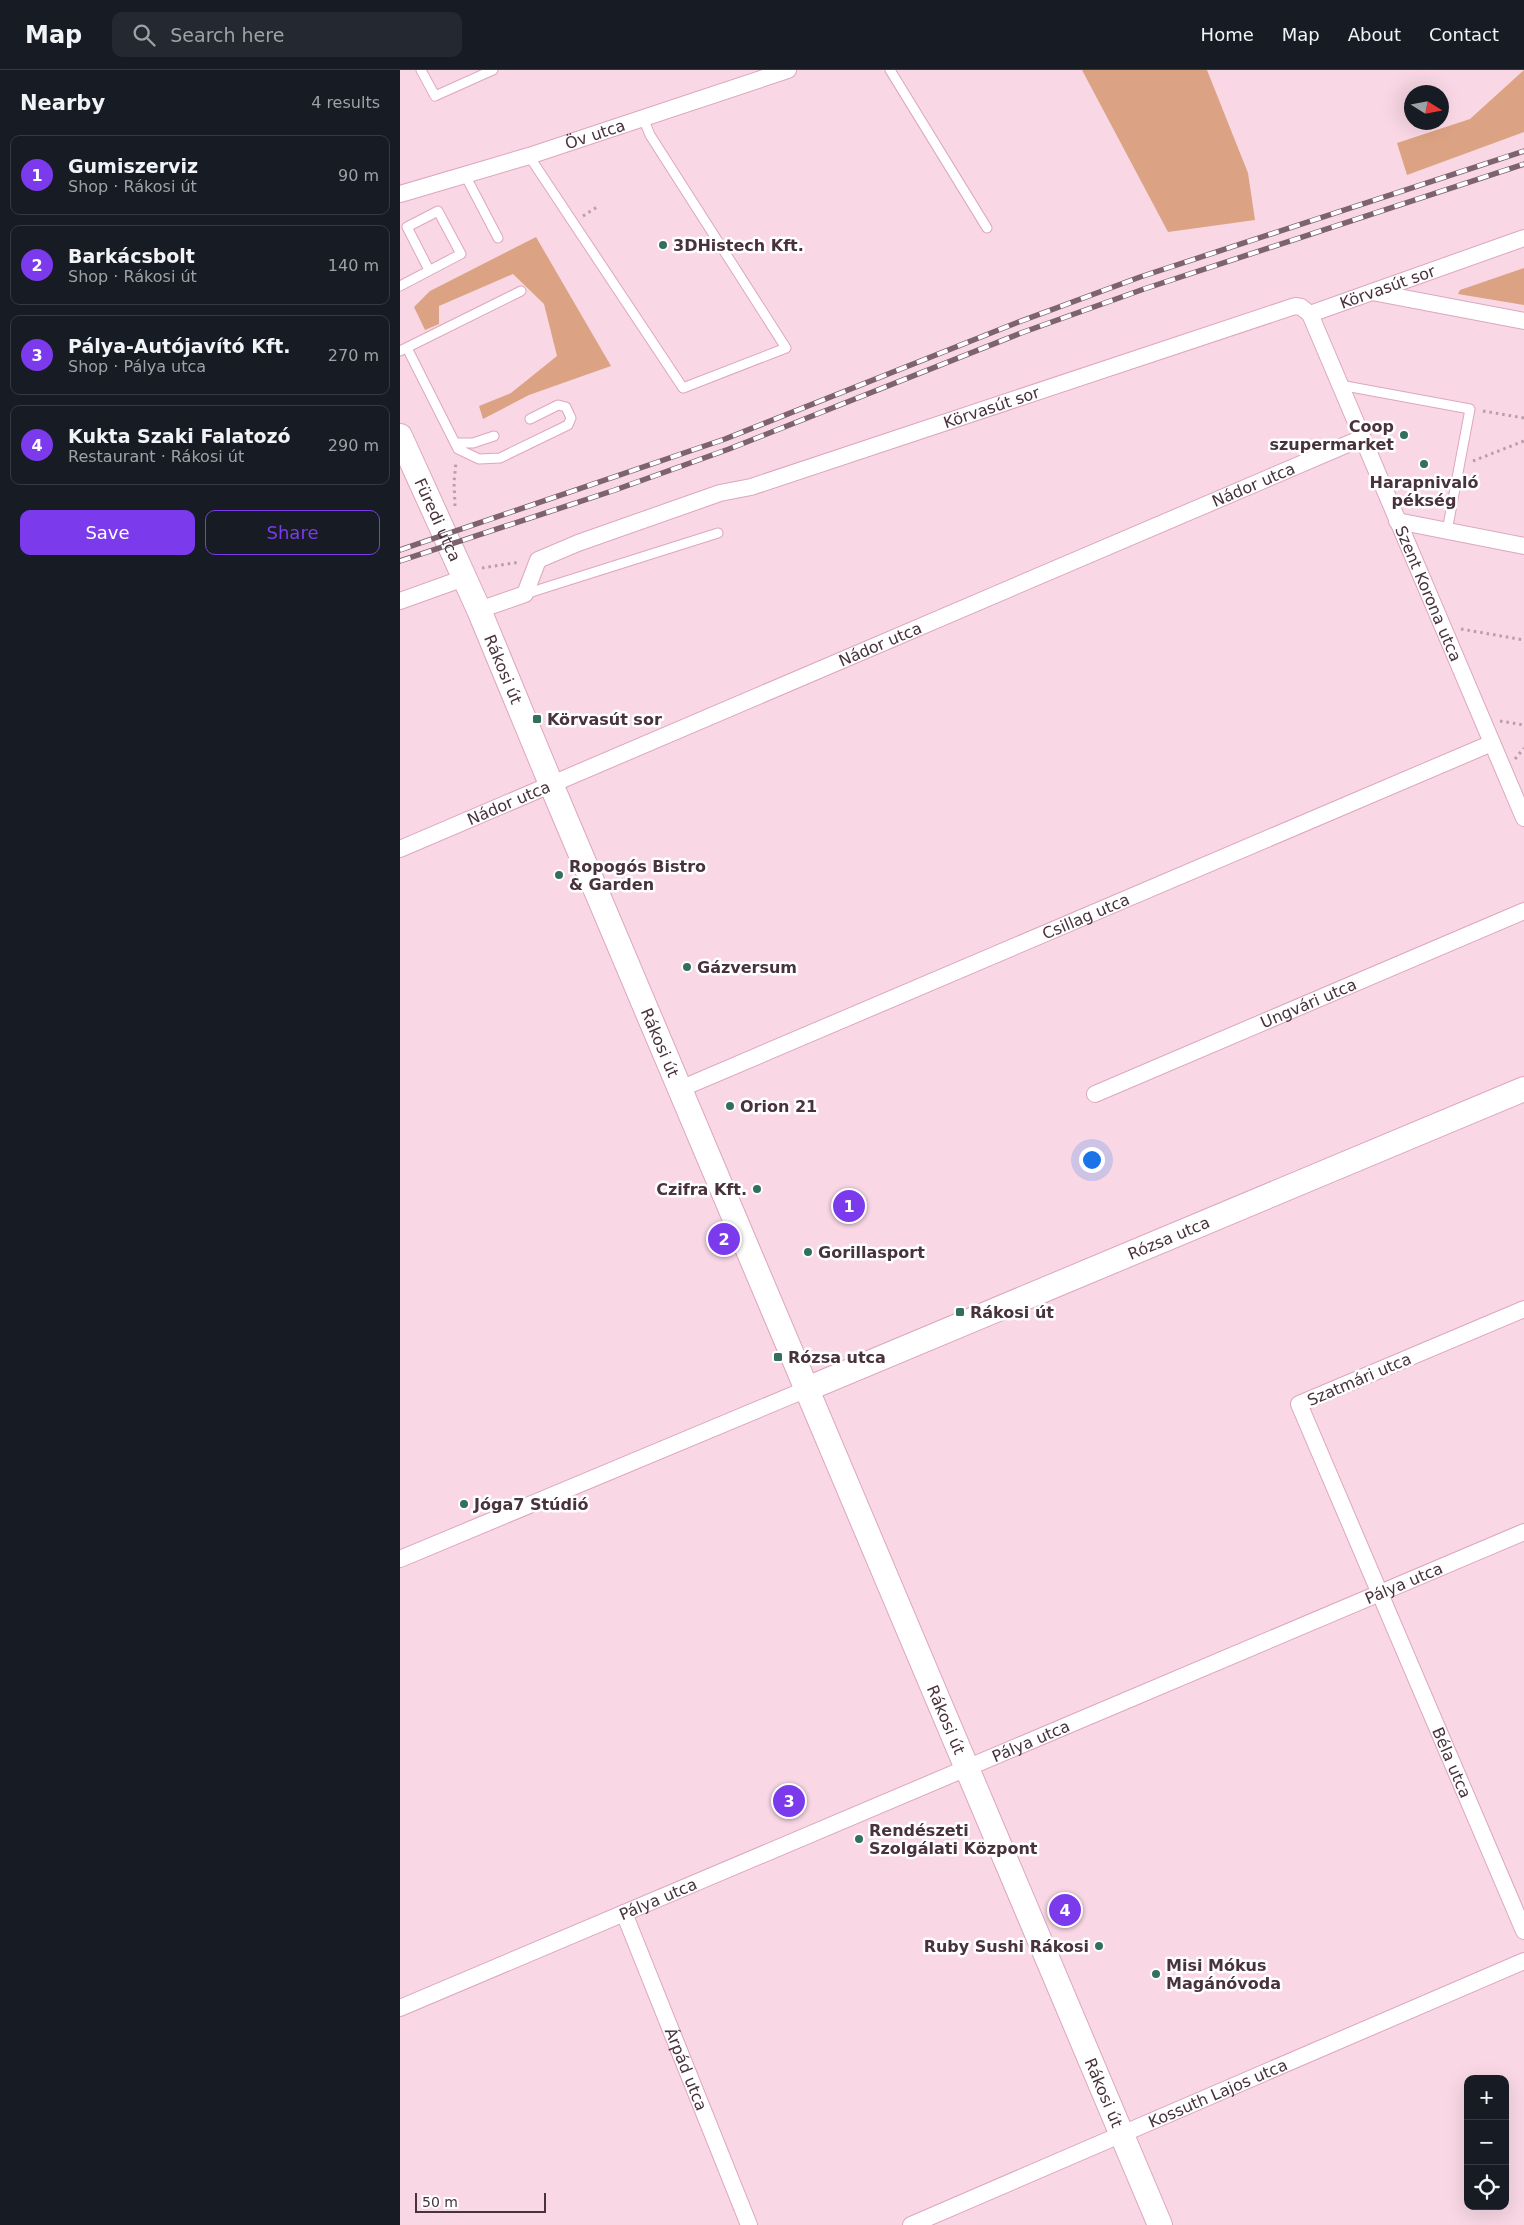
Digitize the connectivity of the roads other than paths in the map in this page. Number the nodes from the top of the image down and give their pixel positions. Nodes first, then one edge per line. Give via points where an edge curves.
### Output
1 (421, 70) edge
2 (493, 70) edge
3 (788, 70) edge
4 (890, 70) edge
5 (643, 118) junction
6 (529, 156) junction
7 (465, 175) junction
8 (400, 194) edge
9 (987, 228) dead end
10 (498, 238) dead end
11 (1524, 238) edge
12 (429, 270) junction
13 (400, 286) edge
14 (521, 292) dead end
15 (1371, 292) junction
16 (1310, 314) junction
17 (1524, 321) edge
18 (403, 350) edge
19 (1340, 385) junction
20 (530, 419) dead end
21 (400, 436) edge
22 (494, 436) dead end
23 (1362, 438) junction
24 (456, 446) junction
25 (1397, 521) junction
26 (1447, 531) junction
27 (718, 534) dead end
28 (1524, 546) edge
29 (463, 574) junction
30 (526, 594) junction
31 (400, 601) edge
32 (479, 610) junction
33 (1492, 743) junction
34 (551, 784) junction
35 (1524, 818) edge
36 (400, 849) edge
37 (1524, 911) edge
38 (680, 1089) junction
39 (1524, 1089) edge
40 (1095, 1094) dead end
41 (1524, 1309) edge
42 (807, 1389) junction
43 (1524, 1532) edge
44 (400, 1559) edge
45 (1379, 1593) junction
46 (967, 1768) junction
47 (624, 1913) junction
48 (1524, 1931) edge
49 (1524, 1961) edge
50 (400, 2008) edge
51 (1122, 2134) junction
52 (750, 2225) edge
53 (911, 2225) edge
54 (1160, 2225) edge

1 - 2 lane via 435,96
3 - 5 street, Öv utca
4 - 9 lane
5 - 6 street, Öv utca
5 - 6 lane via 650,135 786,348 683,388
6 - 7 street, Öv utca
7 - 8 street, Öv utca
7 - 10 lane
11 - 15 street, Körvasút sor
12 - 12 lane via 407,227 438,210 461,254
12 - 13 lane
14 - 18 lane
15 - 16 street, Körvasút sor
15 - 17 street
16 - 19 street, Szent Korona utca
16 - 30 street, Körvasút sor via 1295,306 751,488 720,493 578,542 538,560
18 - 24 lane
19 - 23 street, Szent Korona utca
19 - 26 lane via 1470,409
20 - 24 lane via 558,405 566,407 571,418 568,425 500,458 480,459
21 - 29 main road, Füredi utca
22 - 24 lane
23 - 25 street, Szent Korona utca
23 - 34 street, Nádor utca
25 - 26 street
25 - 33 street, Szent Korona utca
26 - 28 street
27 - 30 lane
29 - 31 street
29 - 32 main road, Rákosi út
30 - 32 street
32 - 34 main road, Rákosi út
33 - 35 street, Szent Korona utca
33 - 38 street, Csillag utca
34 - 36 street, Nádor utca
34 - 38 main road, Rákosi út
37 - 40 street, Ungvári utca
38 - 42 main road, Rákosi út
39 - 42 main road, Rózsa utca
41 - 45 street, Szatmári utca via 1299,1404
42 - 44 street, Rózsa utca
42 - 46 main road, Rákosi út
43 - 45 street, Pálya utca
45 - 46 street, Pálya utca
45 - 48 street, Béla utca
46 - 47 street, Pálya utca
46 - 51 main road, Rákosi út
47 - 50 street, Pálya utca
47 - 52 street, Árpád utca
49 - 51 street, Kossuth Lajos utca
51 - 53 street, Kossuth Lajos utca
51 - 54 main road, Rákosi út

